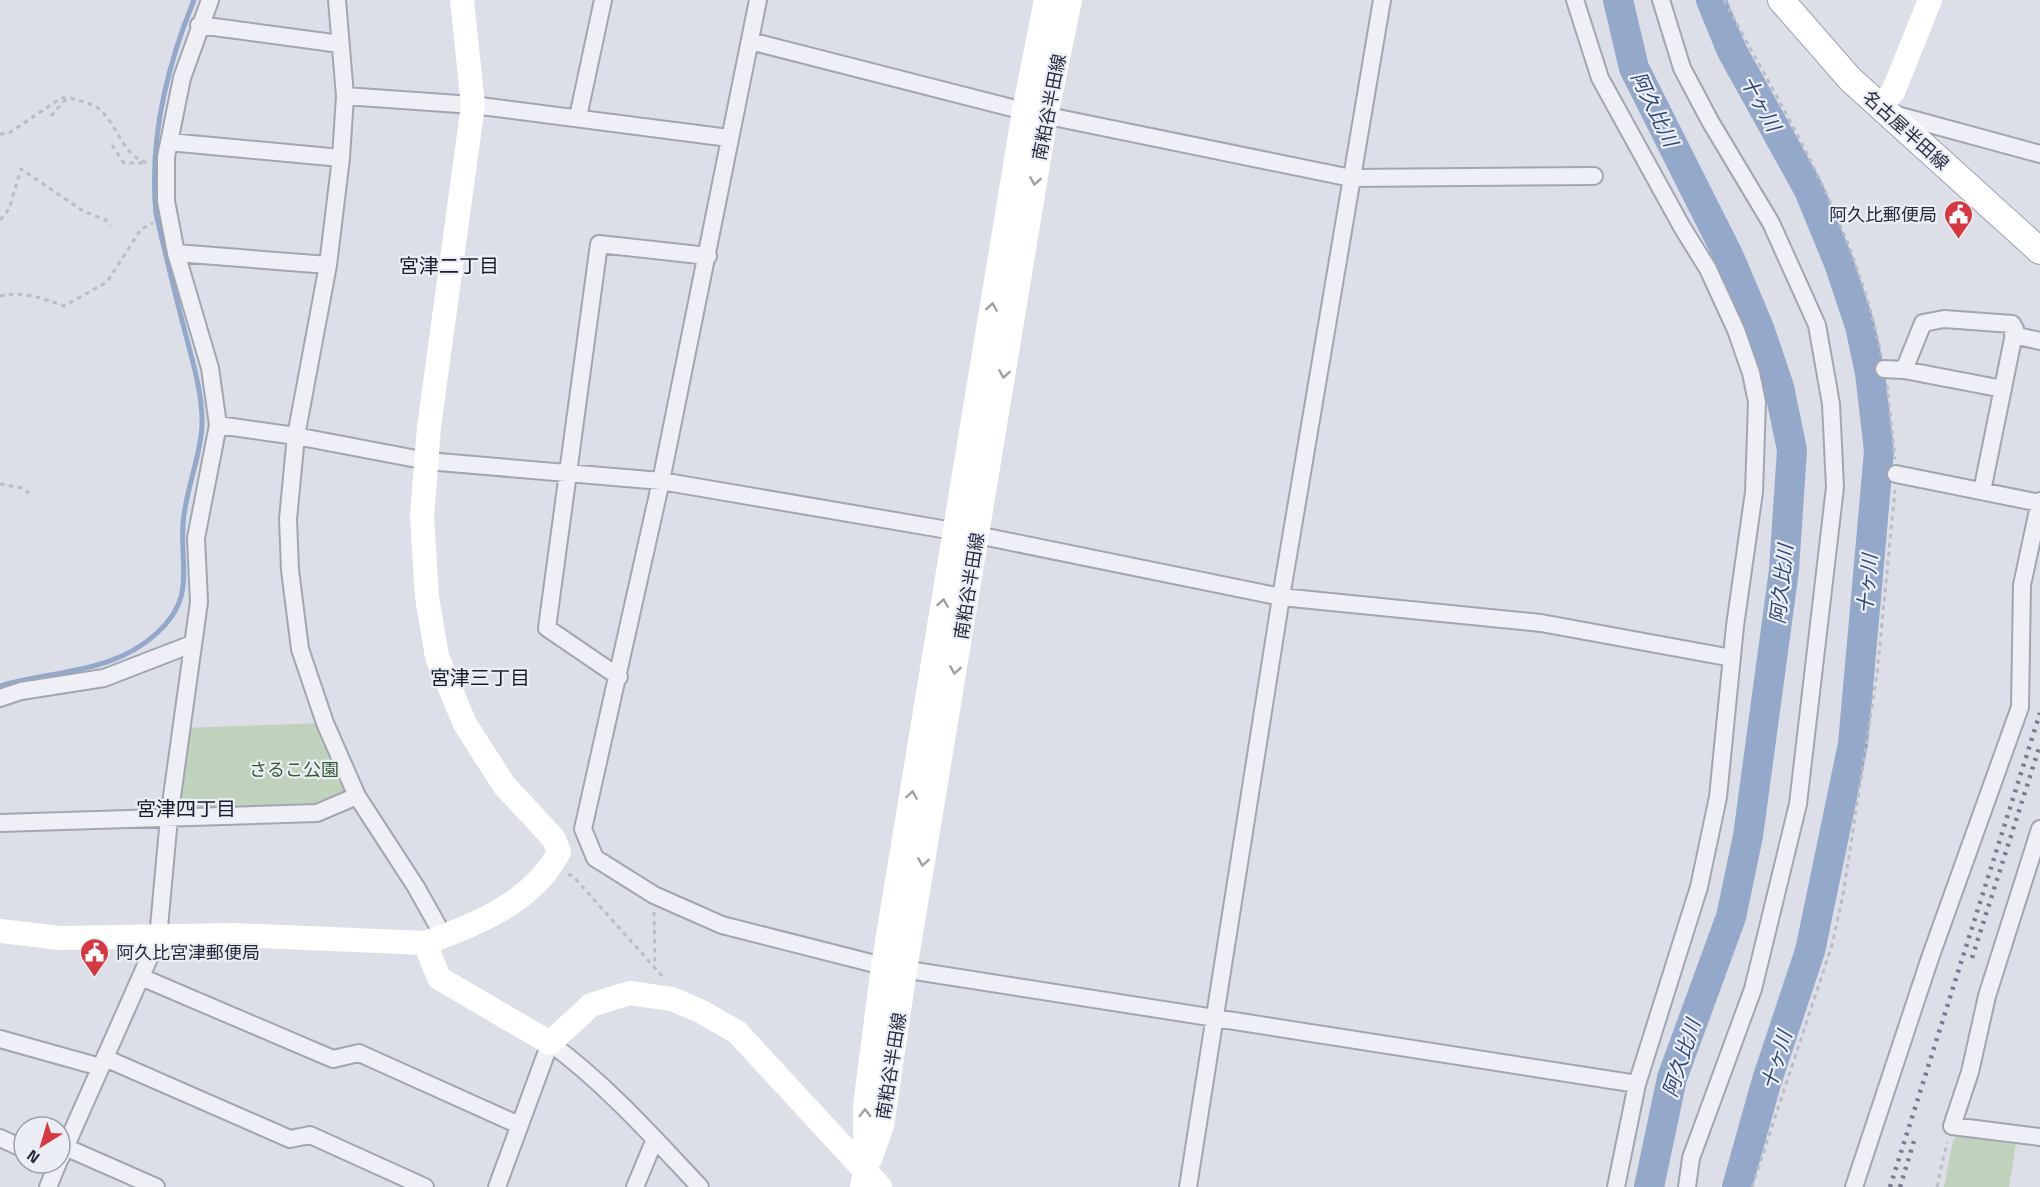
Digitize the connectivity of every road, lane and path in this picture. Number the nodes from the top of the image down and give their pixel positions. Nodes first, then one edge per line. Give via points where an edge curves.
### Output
1 (210, 0) edge
2 (337, 0) edge
3 (462, 0) edge
4 (603, 0) edge
5 (758, 0) edge
6 (1046, 0) edge
7 (1070, 0) edge
8 (1382, 0) edge
9 (1575, 0) edge
10 (1661, 0) edge
11 (1781, 0) edge
12 (1930, 0) edge
13 (199, 26) junction
14 (750, 41) junction
15 (340, 44) junction
16 (345, 96) junction
17 (71, 98) junction
18 (473, 105) junction
19 (1883, 109) junction
20 (1035, 113) junction
21 (51, 116) dead end
22 (578, 117) junction
23 (0, 134) edge
24 (729, 138) junction
25 (169, 141) junction
26 (112, 145) dead end
27 (2040, 154) edge
28 (341, 158) junction
29 (143, 162) junction
30 (149, 163) dead end
31 (1594, 176) dead end
32 (1352, 178) junction
33 (0, 220) edge
34 (152, 224) dead end
35 (110, 226) dead end
36 (2040, 250) edge
37 (176, 253) junction
38 (708, 256) junction
39 (328, 265) junction
40 (0, 296) edge
41 (2013, 335) junction
42 (2040, 341) edge
43 (1884, 369) dead end
44 (1904, 370) junction
45 (2003, 389) junction
46 (218, 425) junction
47 (296, 436) junction
48 (427, 461) junction
49 (568, 474) junction
50 (1896, 474) dead end
51 (661, 481) junction
52 (0, 484) edge
53 (1982, 491) junction
54 (32, 495) dead end
55 (2040, 502) edge
56 (966, 534) junction
57 (1281, 597) junction
58 (192, 644) junction
59 (1732, 658) junction
60 (619, 677) junction
61 (0, 698) edge
62 (357, 796) junction
63 (169, 818) junction
64 (0, 823) edge
65 (2040, 829) edge
66 (550, 871) junction
67 (654, 895) junction
68 (0, 931) edge
69 (158, 938) junction
70 (435, 940) junction
71 (655, 967) junction
72 (894, 968) junction
73 (141, 977) junction
74 (672, 999) junction
75 (1215, 1017) junction
76 (0, 1039) edge
77 (549, 1043) junction
78 (103, 1063) junction
79 (1637, 1084) junction
80 (519, 1125) junction
81 (1952, 1126) junction
82 (72, 1131) edge
83 (2040, 1137) edge
84 (655, 1139) junction
85 (72, 1163) edge
86 (869, 1182) edge
87 (156, 1187) edge
88 (425, 1187) edge
89 (496, 1187) edge
90 (635, 1187) edge
91 (700, 1187) edge
92 (1188, 1187) edge
93 (1616, 1187) edge
94 (1687, 1187) edge
95 (1854, 1187) edge
96 (1937, 1187) edge

1 - 13 street
2 - 15 street
3 - 18 street
4 - 22 street
5 - 14 street
6 - 20 street, 南粕谷半田線
7 - 20 street, 南粕谷半田線
8 - 32 street
9 - 59 street via 1600,78 1708,269 1737,330 1751,372 1757,402 1754,492
10 - 94 street via 1683,69 1771,223 1816,325 1831,404 1835,487 1798,804 1753,988 1691,1158
11 - 19 main road, 名古屋半田線 via 1850,79
12 - 19 street
13 - 15 street
13 - 25 street via 182,78
14 - 20 street
14 - 24 street
15 - 16 street
16 - 18 street
16 - 28 street
17 - 21 path
17 - 23 path via 62,98 9,133
17 - 29 path via 97,108
18 - 22 street
18 - 48 street
19 - 27 street
19 - 36 main road, 名古屋半田線
20 - 32 street
20 - 56 street, 南粕谷半田線
22 - 24 street
24 - 38 street
25 - 28 street
25 - 37 street via 166,201
26 - 29 path via 124,163
28 - 39 street
29 - 30 path
31 - 32 street
32 - 57 street
33 - 35 path via 9,208 21,168
34 - 40 path via 141,229 107,282 64,306 15,293
37 - 39 street
37 - 46 street via 210,368
38 - 49 street via 599,244
38 - 51 street
39 - 47 street
41 - 42 street
41 - 44 street via 2012,324 1944,319 1923,322
41 - 45 street
43 - 44 street
44 - 45 street
45 - 53 street
46 - 47 street
46 - 58 street via 196,538 199,602
47 - 48 street
47 - 62 street via 288,519 300,649 325,723
48 - 49 street
48 - 66 street via 422,516 427,597 437,657 465,724 504,785 554,839 559,852
49 - 51 street
49 - 60 street via 547,628
50 - 53 street
51 - 56 street
51 - 60 street
52 - 54 path via 22,488
53 - 55 street
55 - 95 street via 2022,585 2020,706
56 - 57 street
56 - 72 street, 南粕谷半田線
57 - 59 street via 1541,623
57 - 75 street
58 - 61 street via 104,678
58 - 63 street
59 - 79 street via 1718,797 1699,887
60 - 67 street via 583,829 595,858
62 - 63 street via 317,813
62 - 70 street via 416,887
63 - 64 street
63 - 69 street
65 - 81 street via 1987,996 1970,1072
66 - 70 street via 517,900 464,930
66 - 71 path via 572,875
67 - 71 path
67 - 72 street via 722,925
68 - 69 street via 60,938
69 - 70 street via 234,935
69 - 73 street
70 - 77 street via 439,978
71 - 74 path via 672,986
72 - 75 street
72 - 86 street, 南粕谷半田線 via 882,1126
73 - 78 street
73 - 80 street via 333,1059 359,1053
74 - 77 street via 630,993 591,1005
74 - 86 street via 737,1032
75 - 79 street
75 - 92 street
76 - 78 street
77 - 80 street
77 - 84 street
78 - 82 street
78 - 88 street via 290,1139 310,1135
79 - 93 street
80 - 89 street
81 - 83 street
81 - 96 path
84 - 90 street
84 - 91 street
85 - 87 street

